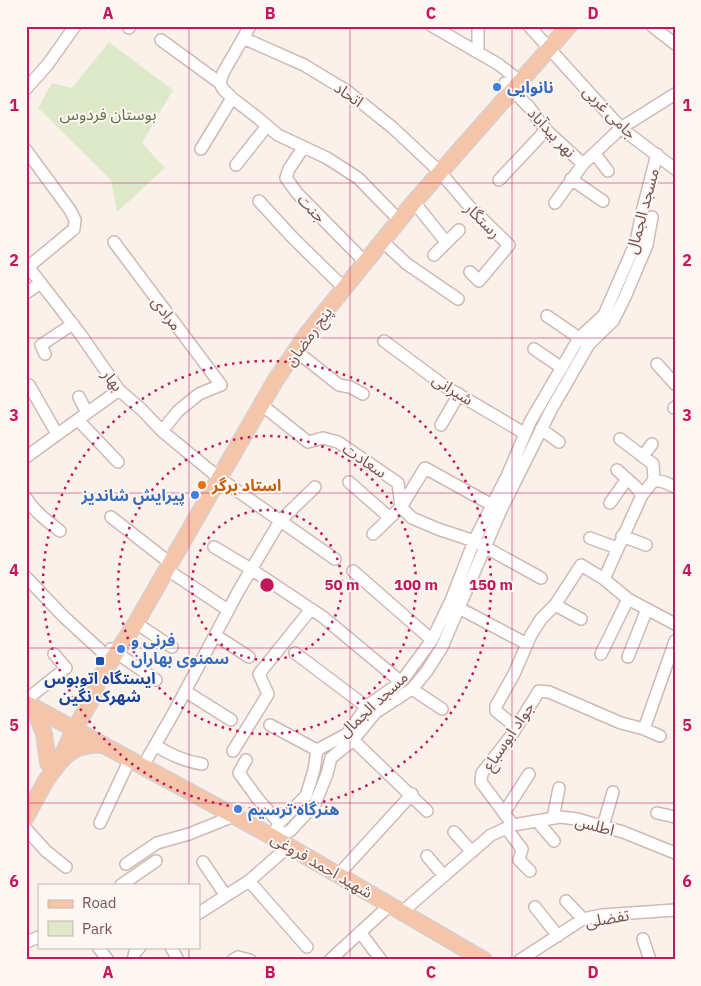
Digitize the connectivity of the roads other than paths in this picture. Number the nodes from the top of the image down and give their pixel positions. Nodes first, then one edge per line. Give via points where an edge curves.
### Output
1 (75, 26) edge
2 (250, 26) edge
3 (432, 26) edge
4 (478, 26) edge
5 (529, 26) edge
6 (569, 26) edge
7 (652, 26) edge
8 (243, 38) junction
9 (161, 40) dead end
10 (675, 44) edge
11 (550, 49) junction
12 (478, 52) junction
13 (220, 83) junction
14 (513, 86) junction
15 (26, 89) edge
16 (675, 94) edge
17 (232, 98) junction
18 (267, 126) junction
19 (621, 128) junction
20 (546, 130) junction
21 (303, 148) junction
22 (201, 149) dead end
23 (26, 150) edge
24 (595, 154) junction
25 (657, 154) junction
26 (583, 164) junction
27 (236, 165) dead end
28 (31, 167) edge
29 (675, 169) edge
30 (608, 171) dead end
31 (440, 172) junction
32 (571, 179) junction
33 (499, 180) dead end
34 (259, 201) dead end
35 (603, 201) dead end
36 (414, 202) junction
37 (555, 202) dead end
38 (652, 217) dead end
39 (399, 220) junction
40 (458, 230) dead end
41 (382, 241) junction
42 (114, 242) dead end
43 (446, 242) junction
44 (434, 255) dead end
45 (365, 262) junction
46 (27, 265) edge
47 (470, 272) dead end
48 (41, 283) junction
49 (344, 288) junction
50 (26, 293) edge
51 (458, 299) dead end
52 (547, 316) dead end
53 (73, 324) junction
54 (579, 337) junction
55 (384, 341) dead end
56 (534, 349) dead end
57 (296, 351) junction
58 (45, 354) dead end
59 (657, 364) dead end
60 (558, 365) junction
61 (675, 384) edge
62 (30, 385) dead end
63 (119, 390) junction
64 (363, 394) dead end
65 (459, 394) junction
66 (79, 397) dead end
67 (262, 405) junction
68 (83, 416) junction
69 (441, 425) dead end
70 (540, 429) junction
71 (520, 430) junction
72 (162, 431) junction
73 (57, 434) junction
74 (620, 438) dead end
75 (559, 442) dead end
76 (652, 444) dead end
77 (27, 454) edge
78 (643, 456) junction
79 (118, 462) dead end
80 (617, 470) dead end
81 (219, 478) junction
82 (627, 479) junction
83 (517, 480) junction
84 (654, 480) junction
85 (349, 482) dead end
86 (315, 487) dead end
87 (527, 487) dead end
88 (675, 487) edge
89 (642, 495) junction
90 (26, 498) edge
91 (485, 501) junction
92 (610, 503) dead end
93 (401, 507) junction
94 (112, 517) dead end
95 (390, 517) junction
96 (280, 521) junction
97 (60, 531) dead end
98 (373, 534) dead end
99 (622, 536) junction
100 (590, 538) dead end
101 (469, 539) junction
102 (646, 545) dead end
103 (214, 547) dead end
104 (485, 547) junction
105 (616, 548) junction
106 (335, 559) dead end
107 (168, 566) junction
108 (251, 569) junction
109 (353, 571) dead end
110 (26, 577) edge
111 (541, 578) dead end
112 (604, 579) junction
113 (628, 598) junction
114 (555, 605) junction
115 (459, 608) junction
116 (311, 609) junction
117 (647, 609) junction
118 (228, 610) junction
119 (581, 619) dead end
120 (136, 623) junction
121 (675, 624) edge
122 (215, 635) junction
123 (432, 640) junction
124 (675, 641) edge
125 (527, 644) junction
126 (172, 648) dead end
127 (54, 654) dead end
128 (112, 654) junction
129 (295, 654) dead end
130 (601, 654) dead end
131 (249, 656) dead end
132 (628, 657) dead end
133 (156, 680) dead end
134 (97, 682) junction
135 (401, 682) junction
136 (412, 689) junction
137 (185, 690) junction
138 (90, 702) junction
139 (29, 704) edge
140 (442, 709) dead end
141 (371, 710) junction
142 (231, 720) dead end
143 (270, 725) dead end
144 (516, 727) junction
145 (70, 728) junction
146 (644, 729) junction
147 (660, 736) dead end
148 (353, 740) junction
149 (102, 745) junction
150 (155, 745) junction
151 (317, 750) junction
152 (233, 751) dead end
153 (246, 760) dead end
154 (136, 763) junction
155 (53, 764) junction
156 (202, 764) dead end
157 (529, 774) dead end
158 (559, 788) dead end
159 (613, 792) dead end
160 (412, 794) junction
161 (27, 810) edge
162 (427, 811) dead end
163 (504, 813) junction
164 (657, 813) dead end
165 (234, 816) junction
166 (675, 816) edge
167 (553, 818) junction
168 (537, 821) junction
169 (100, 823) dead end
170 (509, 826) junction
171 (603, 826) junction
172 (26, 829) edge
173 (276, 830) junction
174 (454, 832) dead end
175 (554, 841) dead end
176 (289, 846) junction
177 (472, 852) junction
178 (675, 853) edge
179 (427, 856) dead end
180 (156, 861) dead end
181 (203, 862) dead end
182 (126, 864) dead end
183 (66, 867) dead end
184 (530, 872) dead end
185 (339, 874) junction
186 (444, 876) junction
187 (249, 881) junction
188 (122, 884) edge
189 (226, 896) junction
190 (566, 901) dead end
191 (534, 907) dead end
192 (396, 908) junction
193 (675, 910) edge
194 (200, 912) edge
195 (583, 919) junction
196 (26, 929) edge
197 (360, 932) junction
198 (558, 936) junction
199 (643, 939) dead end
200 (33, 940) edge
201 (99, 948) edge
202 (139, 948) edge
203 (172, 948) edge
204 (307, 948) dead end
205 (108, 960) edge
206 (133, 960) edge
207 (178, 960) edge
208 (233, 960) edge
209 (250, 960) edge
210 (330, 960) edge
211 (381, 960) edge
212 (484, 960) edge
213 (520, 960) edge
214 (650, 960) edge

1 - 15 street
2 - 8 street
3 - 12 street, نهر بیدآباد
4 - 12 street
5 - 11 street, جامی غربی
6 - 11 main road, پنج رمضان
7 - 10 street
8 - 13 street
8 - 31 street, اتحاد via 304,65 346,91 393,128
9 - 13 street
11 - 14 main road, پنج رمضان
11 - 19 street, جامی غربی
12 - 14 street, نهر بیدآباد via 498,64
13 - 17 street
14 - 20 street, نهر بیدآباد
14 - 31 main road, پنج رمضان
16 - 19 street, نهر بیدآباد
17 - 18 street
17 - 22 street
18 - 21 street
18 - 27 street
19 - 24 street, نهر بیدآباد
19 - 25 street, جامی غربی
20 - 26 street, نهر بیدآباد
20 - 33 street
21 - 39 street via 327,158 358,178
21 - 45 street, جنت via 286,178
23 - 28 street
24 - 26 street, نهر بیدآباد
24 - 30 street
25 - 29 street, جامی غربی
25 - 54 street, مسجد الجمال via 636,242 625,268 604,315
26 - 32 street
28 - 46 street via 70,210 75,220 74,229
31 - 36 main road, پنج رمضان
31 - 47 street, رستگار via 509,245 479,281
32 - 35 street
32 - 37 street
34 - 49 street
36 - 39 main road, پنج رمضان
36 - 43 street
38 - 54 street, مسجد الجمال via 647,245 613,321
39 - 41 main road, پنج رمضان
40 - 43 street
41 - 45 main road, پنج رمضان
41 - 51 street via 407,264
42 - 72 street, مرادی via 221,385 199,394 178,411
43 - 44 street
45 - 49 main road, پنج رمضان
46 - 48 street, بهار
48 - 50 street
48 - 53 street, بهار
49 - 57 main road, پنج رمضان
52 - 54 street
53 - 58 street via 41,345
53 - 63 street, بهار
54 - 60 street, مسجد الجمال
54 - 70 street, مسجد الجمال
55 - 65 street, شیرانی
56 - 60 street
57 - 64 street via 339,385
57 - 67 main road, پنج رمضان
59 - 61 street
60 - 71 street, مسجد الجمال
62 - 73 street
63 - 68 street
63 - 72 street, بهار
65 - 69 street
65 - 71 street, شیرانی
66 - 68 street
67 - 81 main road, پنج رمضان
67 - 93 street, سعادت via 308,442 323,438 338,442 398,483
68 - 73 street
68 - 79 street
70 - 75 street
70 - 83 street, مسجد الجمال
71 - 91 street, مسجد الجمال via 508,474
72 - 81 street, بهار
73 - 77 street
74 - 78 street
76 - 78 street
78 - 84 street via 653,464
80 - 82 street
81 - 96 street, بهار
81 - 107 main road, پنج رمضان
82 - 89 street
82 - 92 street
83 - 87 street
83 - 104 street, مسجد الجمال
84 - 88 street
84 - 89 street
85 - 95 street
86 - 96 street
89 - 99 street
90 - 97 street via 45,520
91 - 93 street via 425,468
91 - 101 street, مسجد الجمال
93 - 95 street
93 - 101 street via 412,518
94 - 107 street
95 - 98 street
96 - 106 street, بهار
96 - 108 street
99 - 102 street
99 - 105 street
100 - 105 street
101 - 104 street
101 - 123 street, مسجد الجمال via 452,598
103 - 108 street
104 - 111 street
104 - 115 street, مسجد الجمال
105 - 112 street
107 - 118 street
107 - 120 main road, پنج رمضان
108 - 116 street
108 - 118 street
109 - 123 street
110 - 128 street via 63,616
112 - 113 street
112 - 114 street via 581,565
113 - 117 street
113 - 130 street
114 - 119 street
114 - 125 street via 541,619
115 - 125 street
115 - 136 street, مسجد الجمال via 442,647
116 - 135 street
116 - 152 street via 259,674 268,694
117 - 121 street
117 - 132 street
118 - 122 street
120 - 126 street
120 - 128 main road, پنج رمضان
122 - 131 street
122 - 137 street
123 - 135 street, مسجد الجمال
124 - 146 street
125 - 144 street via 496,706 496,711
127 - 139 street via 66,668
128 - 133 street
128 - 134 main road, پنج رمضان
129 - 141 street
134 - 138 main road, پنج رمضان
134 - 145 main road, پنج رمضان via 87,690
135 - 141 street, مسجد الجمال
136 - 140 street
136 - 141 street, مسجد الجمال
137 - 142 street
137 - 150 street
138 - 145 main road, پنج رمضان
138 - 149 main road via 92,729
139 - 145 main road, شهید احمد فروغی
139 - 155 main road via 44,734
141 - 148 street, مسجد الجمال
141 - 151 street, مسجد الجمال via 346,734
143 - 151 street
144 - 146 street, جواد ابوسباع via 539,691
144 - 163 street, جواد ابوسباع via 482,773 481,782
145 - 149 main road, شهید احمد فروغی
145 - 155 main road
146 - 147 street, جواد ابوسباع
148 - 160 street
148 - 173 street, مسجد الجمال via 331,758 315,804 290,831
149 - 154 main road, شهید احمد فروغی
149 - 155 main road via 74,750
150 - 154 street
150 - 156 street via 168,754
151 - 173 street via 306,796
153 - 173 street via 239,773
154 - 165 main road, شهید احمد فروغی
154 - 169 street
155 - 161 main road
157 - 163 street
158 - 167 street
159 - 171 street
160 - 162 street
160 - 185 street
163 - 170 street, جواد ابوسباع
164 - 166 street
165 - 173 main road, شهید احمد فروغی
165 - 182 street via 157,843
167 - 168 street, اطلس
167 - 171 street, اطلس via 578,819
168 - 170 street, اطلس
168 - 175 street
170 - 177 street via 491,835
170 - 184 street, جواد ابوسباع via 522,849 519,860
171 - 178 street, اطلس
172 - 183 street
173 - 176 main road, شهید احمد فروغی
174 - 177 street
176 - 185 main road, شهید احمد فروغی
176 - 187 street
177 - 186 street
179 - 186 street
180 - 188 street
181 - 189 street
185 - 192 main road, شهید احمد فروغی
186 - 192 street
187 - 189 street
187 - 204 street
189 - 194 street
190 - 195 street
191 - 198 street
192 - 197 street
192 - 212 main road, شهید احمد فروغی
193 - 195 street, تفضلی
195 - 198 street, تفضلی
196 - 200 street
197 - 210 street
197 - 211 street
198 - 213 street, تفضلی
199 - 214 street
201 - 205 street
202 - 206 street
203 - 207 street
208 - 209 street via 238,957

